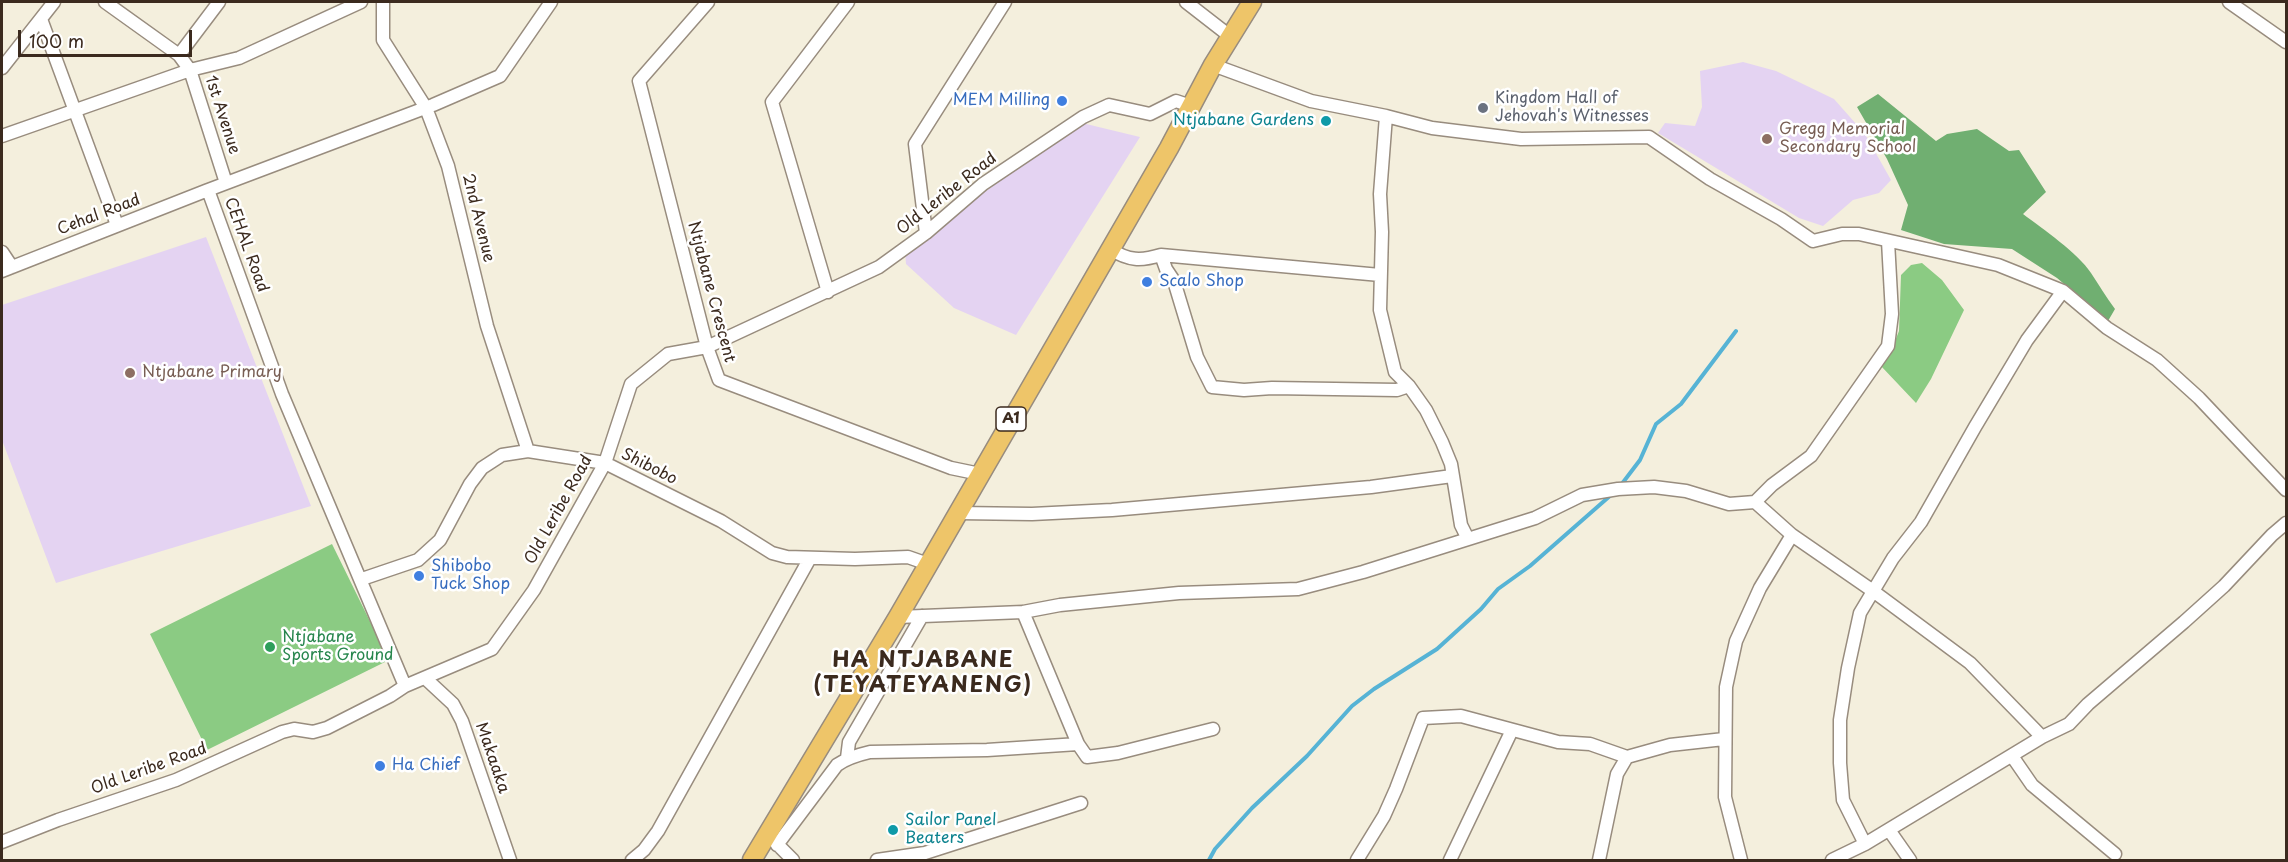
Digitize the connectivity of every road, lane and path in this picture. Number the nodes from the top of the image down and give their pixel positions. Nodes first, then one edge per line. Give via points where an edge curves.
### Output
1 (54, 2) edge
2 (105, 2) edge
3 (219, 2) edge
4 (361, 2) edge
5 (383, 2) edge
6 (551, 2) edge
7 (708, 2) edge
8 (848, 2) edge
9 (1005, 2) edge
10 (1186, 2) edge
11 (1252, 2) edge
12 (2229, 2) edge
13 (40, 19) junction
14 (1231, 37) junction
15 (2286, 42) edge
16 (179, 55) junction
17 (1213, 65) junction
18 (2, 68) edge
19 (190, 70) junction
20 (1191, 106) junction
21 (426, 108) junction
22 (74, 111) junction
23 (1386, 116) junction
24 (2, 136) edge
25 (226, 183) junction
26 (208, 190) junction
27 (117, 225) junction
28 (926, 233) junction
29 (1888, 241) junction
30 (1110, 249) junction
31 (2, 252) edge
32 (1161, 255) junction
33 (7, 269) edge
34 (1380, 275) junction
35 (2063, 291) junction
36 (828, 292) junction
37 (707, 347) junction
38 (1409, 386) junction
39 (528, 451) junction
40 (605, 463) junction
41 (980, 474) junction
42 (1452, 476) junction
43 (2286, 490) edge
44 (1755, 502) junction
45 (958, 513) junction
46 (2286, 523) edge
47 (1792, 535) junction
48 (1468, 539) junction
49 (810, 558) junction
50 (928, 564) junction
51 (362, 579) junction
52 (1873, 591) junction
53 (1023, 612) junction
54 (922, 616) junction
55 (898, 617) junction
56 (425, 678) junction
57 (405, 686) junction
58 (1213, 729) dead end
59 (1512, 730) junction
60 (2042, 737) junction
61 (1724, 739) junction
62 (1078, 744) junction
63 (2012, 756) junction
64 (1627, 757) junction
65 (847, 758) junction
66 (1080, 803) dead end
67 (1889, 830) junction
68 (772, 840) junction
69 (2, 842) edge
70 (1865, 844) junction
71 (2115, 854) dead end
72 (510, 861) edge
73 (632, 861) edge
74 (752, 861) edge
75 (793, 861) edge
76 (877, 861) edge
77 (1357, 861) edge
78 (1450, 861) edge
79 (1599, 861) edge
80 (1741, 861) edge
81 (1832, 861) edge
82 (1910, 861) edge

1 - 13 street
2 - 16 street, 1st Avenue
3 - 16 street
4 - 19 street via 239,58
5 - 21 street, 2nd Avenue via 383,40
6 - 21 street, CEHAL Road via 500,76
7 - 37 street, Ntjabane Crescent via 639,81
8 - 36 street via 772,102
9 - 28 street via 915,144
10 - 14 street
11 - 14 main road, A1
12 - 15 street
13 - 18 street
13 - 22 street
14 - 17 main road, A1
16 - 19 street, 1st Avenue
17 - 20 main road, A1
17 - 23 street via 1311,101
19 - 22 street
19 - 25 street, 1st Avenue
20 - 28 street, Old Leribe Road via 1176,101 1150,114 1109,105 1083,117 983,184
20 - 30 main road, A1
21 - 25 street, CEHAL Road
21 - 39 street, 2nd Avenue via 448,166 487,326
22 - 24 street
22 - 27 street
23 - 29 street via 1432,128 1521,139 1649,137 1813,241 1860,234
23 - 34 street via 1380,194
25 - 26 street, CEHAL Road
26 - 27 street, Cehal Road
26 - 51 street, CEHAL Road via 282,394
27 - 33 street, Cehal Road
28 - 36 street, Old Leribe Road via 879,267
29 - 35 street via 1998,265
29 - 44 street via 1893,314 1887,346 1811,456
30 - 32 street via 1143,261
30 - 41 main road, A1
31 - 33 street
32 - 34 street
32 - 38 street via 1174,281 1197,357 1212,387 1397,390
34 - 38 street via 1380,310 1395,372
35 - 43 street via 2108,328 2157,360 2199,398
35 - 52 street via 2027,340 1921,522
36 - 37 street, Old Leribe Road
37 - 40 street, Old Leribe Road via 668,354 631,384
37 - 41 street, Ntjabane Crescent via 719,380 951,468
38 - 42 street via 1442,442
39 - 40 street, Shibobo
39 - 51 street, Shibobo via 502,455 482,468 440,540 418,560
40 - 49 street, Shibobo via 721,521 772,553
40 - 56 street, Old Leribe Road via 534,590 492,649
41 - 45 main road, A1
42 - 45 street via 1112,510
42 - 48 street via 1461,525
44 - 47 street
44 - 48 street via 1729,504 1686,491 1654,487 1618,489 1582,495 1535,518
45 - 50 main road, A1
46 - 60 street via 2208,600 2069,724
47 - 52 street
47 - 61 street via 1760,588 1736,641 1726,687
48 - 53 street via 1298,589 1179,593
49 - 50 street, Shibobo via 908,557
49 - 73 street via 658,831
50 - 55 main road, A1
51 - 57 street, CEHAL Road
52 - 60 street via 1970,663
52 - 70 street via 1860,613 1840,720 1844,800
53 - 54 street
53 - 62 street
54 - 55 street
54 - 65 street via 849,742
55 - 68 main road, A1
56 - 57 street, Old Leribe Road
56 - 72 street, Makaaka via 453,704 462,721
57 - 69 street, Old Leribe Road via 327,728 282,732 176,780
58 - 62 street via 1087,757
59 - 64 street via 1558,742 1590,744
59 - 77 street via 1461,716 1423,718 1384,816
59 - 78 street
60 - 63 street
61 - 64 street via 1670,745
61 - 80 street via 1725,797
62 - 65 street via 870,752
63 - 67 street
63 - 71 street via 2032,785
64 - 79 street via 1617,774
65 - 68 street
66 - 76 street via 925,854
67 - 70 street
67 - 82 street
68 - 74 main road, A1
68 - 75 street
70 - 81 street

